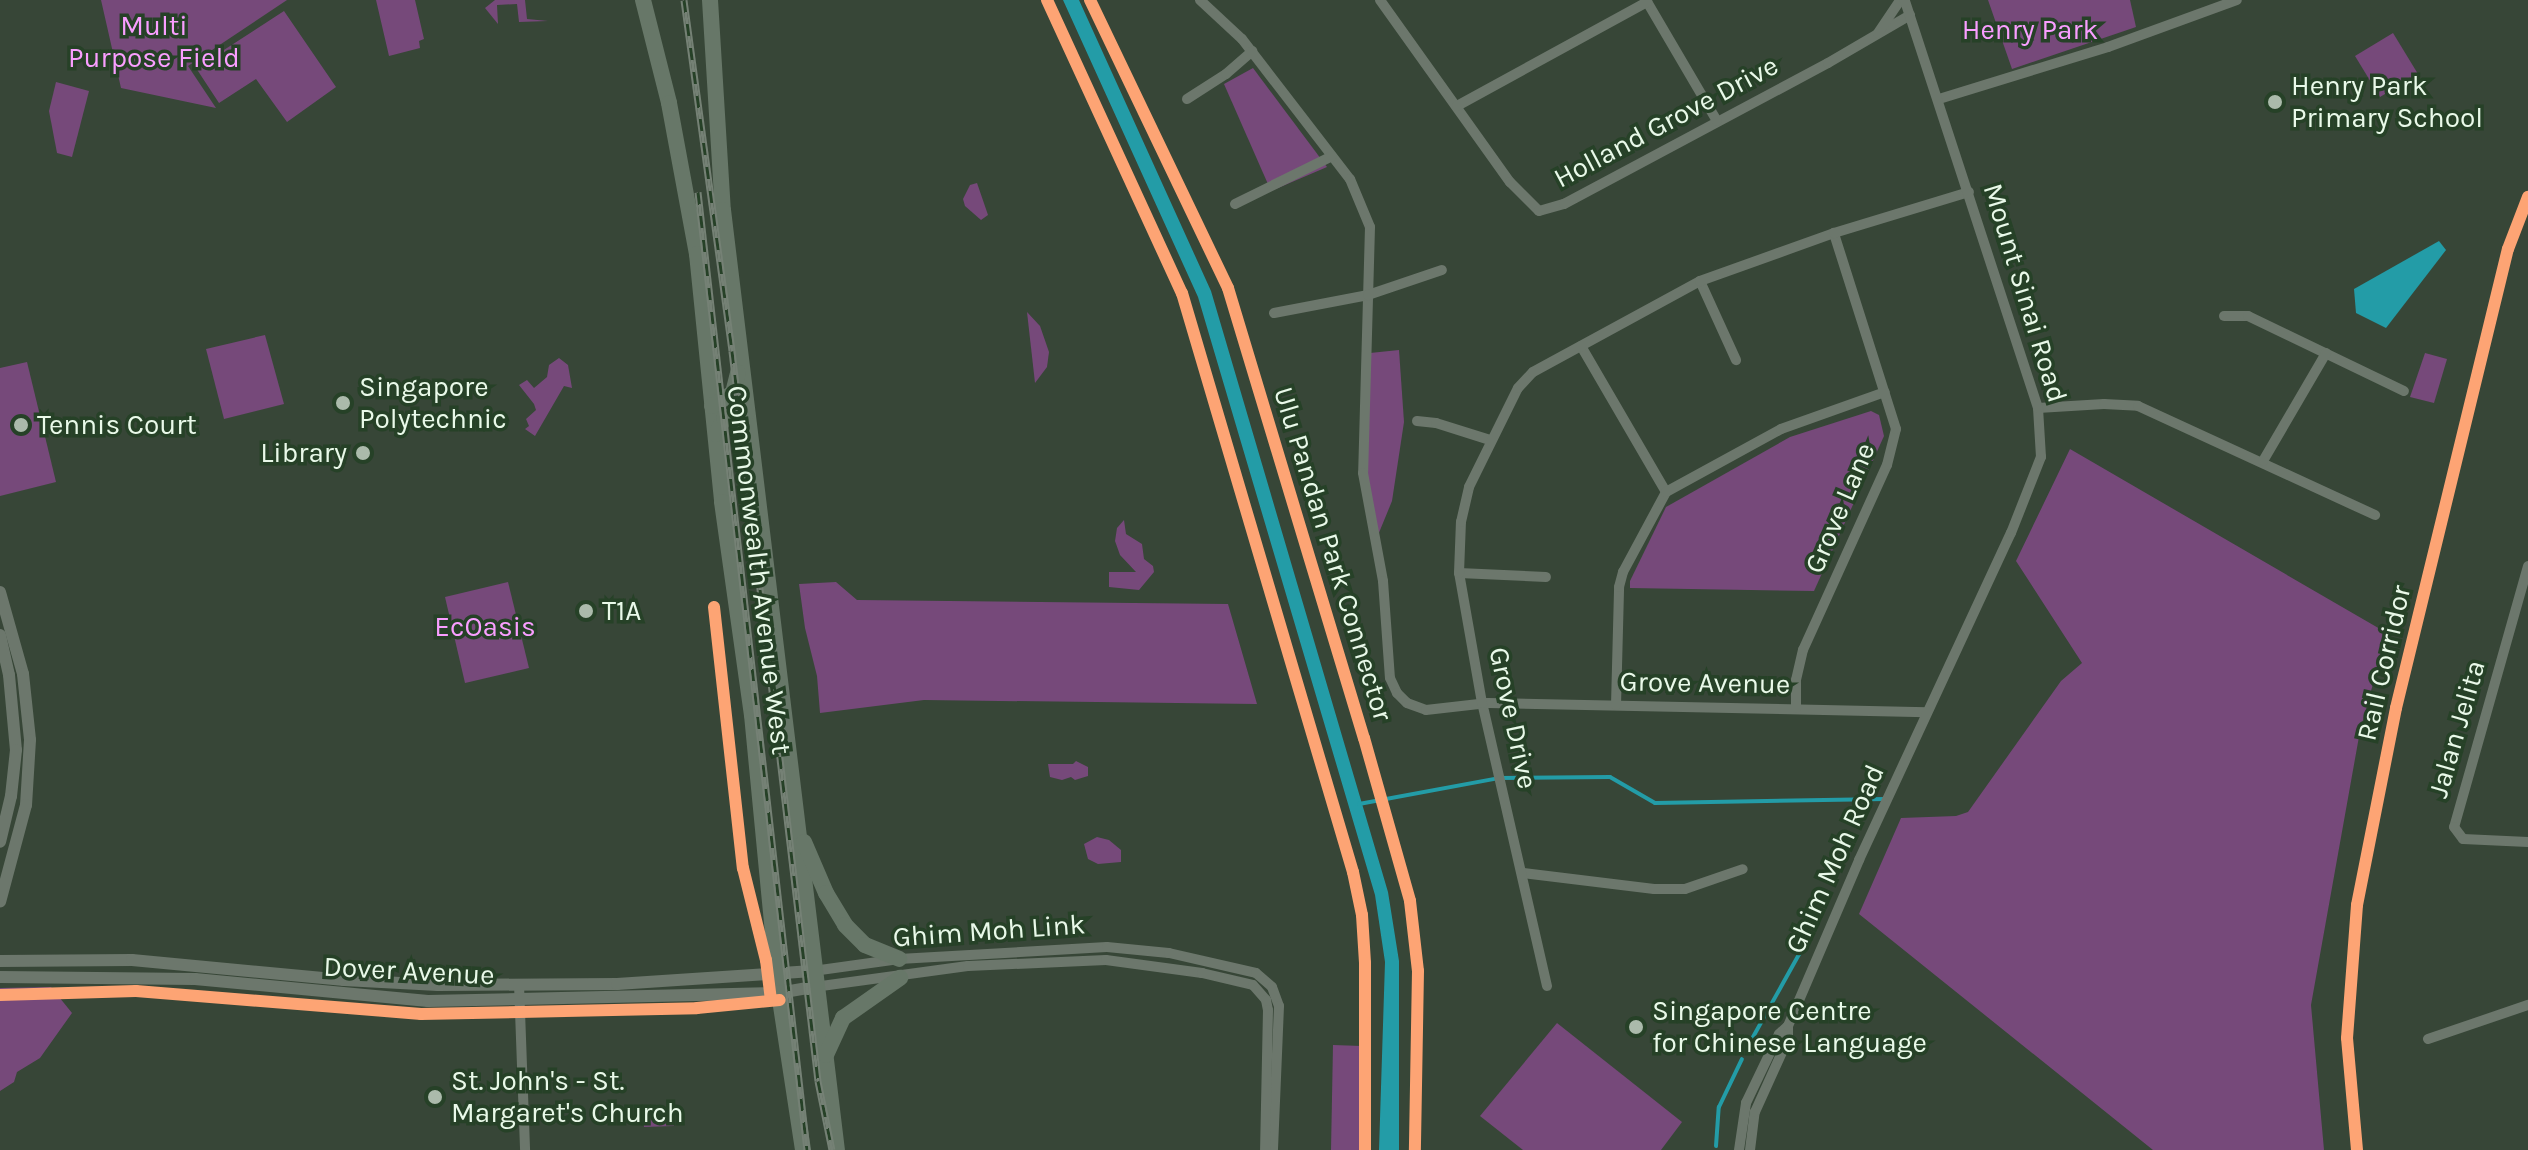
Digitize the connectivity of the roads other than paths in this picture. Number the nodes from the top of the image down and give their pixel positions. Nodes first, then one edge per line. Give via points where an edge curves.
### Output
1 (643, 0) edge
2 (710, 0) edge
3 (1200, 0) edge
4 (1380, 0) edge
5 (1902, 0) edge
6 (2237, 0) edge
7 (1646, 1) edge
8 (1910, 15) junction
9 (1877, 34) junction
10 (1252, 51) junction
11 (1187, 99) dead end
12 (1939, 99) junction
13 (1457, 106) junction
14 (1717, 121) junction
15 (1332, 156) junction
16 (1969, 192) junction
17 (1235, 204) dead end
18 (1834, 233) junction
19 (1442, 270) dead end
20 (1700, 281) junction
21 (1368, 295) junction
22 (1274, 313) dead end
23 (2224, 316) dead end
24 (738, 335) junction
25 (1581, 346) junction
26 (2326, 353) junction
27 (1736, 360) dead end
28 (2404, 391) dead end
29 (1885, 392) junction
30 (712, 406) junction
31 (2038, 408) junction
32 (747, 412) junction
33 (1417, 421) dead end
34 (716, 434) junction
35 (1490, 440) junction
36 (2263, 461) junction
37 (1666, 492) junction
38 (2375, 515) dead end
39 (2528, 566) edge
40 (1459, 573) junction
41 (1546, 577) dead end
42 (0, 592) edge
43 (0, 635) edge
44 (23, 674) junction
45 (9, 675) junction
46 (1482, 703) junction
47 (1616, 705) junction
48 (1796, 708) junction
49 (1927, 712) junction
50 (796, 822) junction
51 (0, 842) edge
52 (2528, 842) edge
53 (1743, 869) dead end
54 (1523, 873) junction
55 (0, 902) edge
56 (1169, 953) junction
57 (899, 959) junction
58 (0, 961) edge
59 (1167, 967) junction
60 (779, 975) junction
61 (0, 977) edge
62 (900, 978) junction
63 (814, 979) junction
64 (519, 984) junction
65 (1547, 986) dead end
66 (779, 993) junction
67 (520, 1000) junction
68 (2528, 1005) edge
69 (1788, 1026) junction
70 (2428, 1039) dead end
71 (825, 1061) junction
72 (525, 1150) edge
73 (803, 1150) edge
74 (837, 1150) edge
75 (1265, 1150) edge
76 (1273, 1150) edge
77 (1739, 1150) edge
78 (1750, 1150) edge

1 - 30 main road, Commonwealth Avenue West via 688,199
2 - 24 main road, Commonwealth Avenue West via 723,210
3 - 10 street, Grove Avenue
4 - 13 street, Holland Grove Drive
5 - 8 street, Mount Sinai Road
5 - 9 street, Holland Grove Drive
6 - 12 street
7 - 13 street
7 - 14 street
8 - 9 street, Holland Grove Drive
8 - 12 street, Mount Sinai Road
9 - 14 street, Holland Grove Drive
10 - 11 street
10 - 15 street, Grove Avenue
12 - 16 street, Mount Sinai Road
13 - 14 street, Holland Grove Drive via 1510,182 1539,211 1564,204
15 - 17 street
15 - 21 street, Grove Avenue via 1350,179 1370,227
16 - 18 street, Grove Drive
16 - 31 street, Mount Sinai Road
18 - 20 street, Grove Drive
18 - 29 street, Grove Lane
19 - 21 street
20 - 25 street, Grove Drive
20 - 27 street
21 - 22 street
21 - 46 street, Grove Avenue via 1363,473 1383,581 1390,678 1407,703 1426,710
23 - 26 street via 2248,316
24 - 30 main road via 739,383 728,399
24 - 32 main road, Commonwealth Avenue West
25 - 35 street, Grove Drive via 1524,380
25 - 37 street
26 - 28 street
26 - 36 street
29 - 37 street via 1781,429
29 - 48 street, Grove Lane via 1896,429 1894,445 1803,650
30 - 34 main road, Commonwealth Avenue West
31 - 36 street via 2138,406
31 - 49 street, Mount Sinai Road via 2041,457 2036,471
32 - 34 main road via 724,418
32 - 50 main road, Commonwealth Avenue West
33 - 35 street
34 - 60 main road, Commonwealth Avenue West
35 - 40 street, Grove Drive via 1465,502
36 - 38 street
37 - 47 street via 1619,587
39 - 52 street, Jalan Jelita via 2454,827 2463,839
40 - 41 street
40 - 46 street, Grove Drive
42 - 44 street
43 - 45 street
44 - 45 street
44 - 55 street via 30,740 26,805
45 - 51 street via 16,750
46 - 47 street, Grove Avenue
46 - 54 street, Grove Drive
47 - 48 street, Grove Avenue
48 - 49 street, Grove Avenue
49 - 69 street, Ghim Moh Road
50 - 57 main road via 838,916 865,945
50 - 63 main road, Commonwealth Avenue West
53 - 54 street via 1685,889
54 - 65 street, Grove Drive
56 - 57 street, Ghim Moh Link via 1107,947
56 - 59 street
56 - 76 street, Ghim Moh Link via 1256,973 1277,997
57 - 63 street, Ghim Moh Link
58 - 64 street, Dover Avenue via 132,960 401,984
59 - 62 street, Ghim Moh Link via 1106,960 1042,961
59 - 75 street, Ghim Moh Link via 1253,985 1266,1000
60 - 63 street, Dover Avenue
60 - 64 street, Dover Avenue
60 - 66 main road, Commonwealth Avenue West
61 - 67 street, Dover Avenue via 134,976 428,1001
62 - 63 street, Ghim Moh Link
62 - 71 main road via 843,1018
63 - 66 street, Dover Avenue
63 - 71 main road, Commonwealth Avenue West
64 - 67 street
66 - 67 street, Dover Avenue
66 - 73 main road, Commonwealth Avenue West
67 - 72 street
68 - 70 street
69 - 77 street, Ghim Moh Road via 1779,1034 1746,1103
69 - 78 street, Ghim Moh Road via 1788,1039 1755,1112
71 - 74 main road, Commonwealth Avenue West

